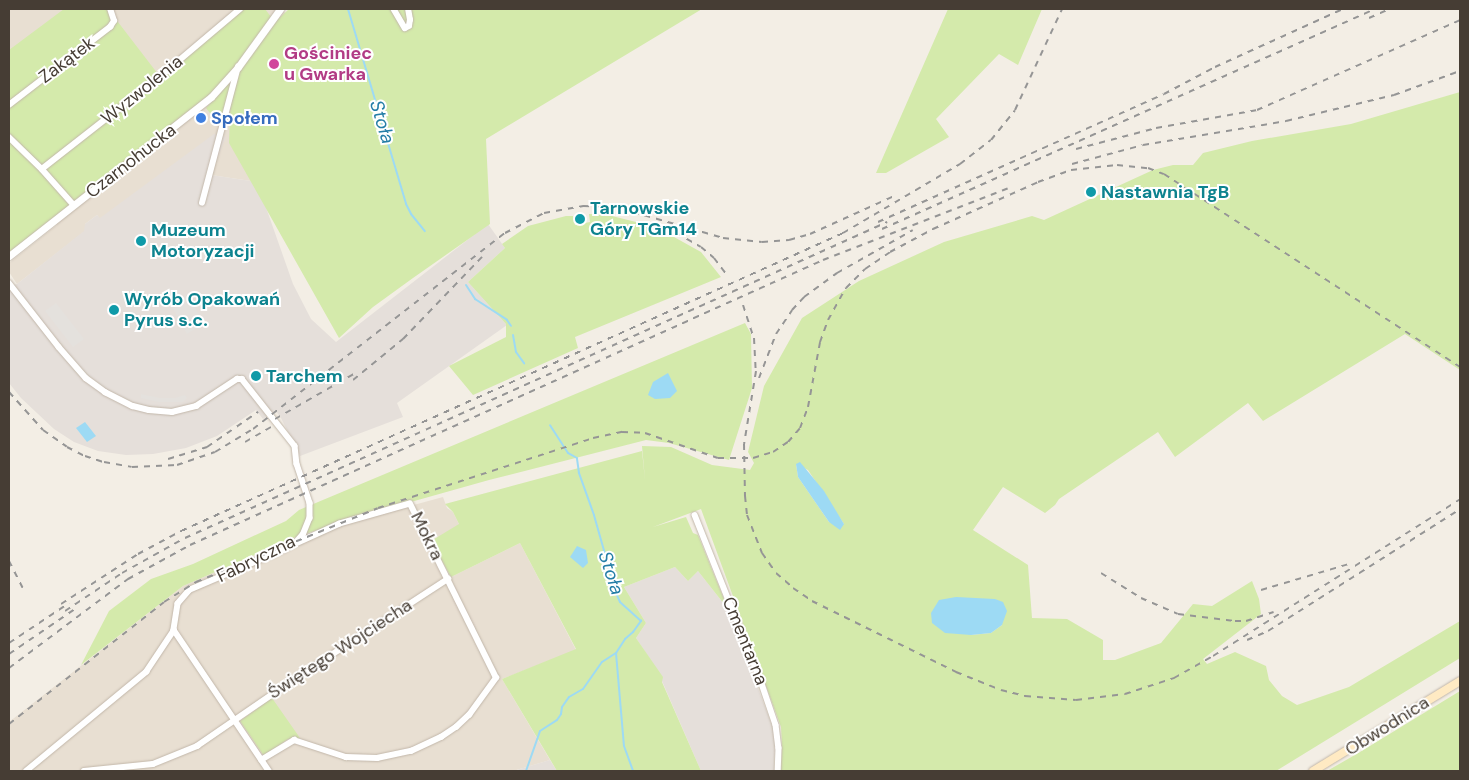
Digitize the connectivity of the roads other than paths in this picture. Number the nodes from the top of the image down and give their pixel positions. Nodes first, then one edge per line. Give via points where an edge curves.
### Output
1 (110, 9) edge
2 (240, 9) edge
3 (394, 9) edge
4 (408, 9) edge
5 (276, 10) edge
6 (238, 67) junction
7 (9, 105) edge
8 (9, 137) edge
9 (42, 169) junction
10 (202, 203) dead end
11 (74, 205) junction
12 (9, 256) edge
13 (9, 283) edge
14 (695, 515) dead end
15 (296, 543) junction
16 (448, 579) junction
17 (174, 630) junction
18 (1460, 681) edge
19 (234, 722) junction
20 (261, 760) junction
21 (26, 771) edge
22 (84, 771) edge
23 (269, 771) edge
24 (778, 771) edge
25 (1313, 771) edge

1 - 7 street, Zakątek via 114,21 110,27
2 - 9 street, Wyzwolenia
3 - 4 street via 404,28 409,26
5 - 6 street, Czarnohucka
6 - 10 street
6 - 11 street, Czarnohucka via 211,97
8 - 9 street
9 - 11 street
11 - 12 street, Czarnohucka
13 - 15 street, Fabryczna via 86,378 133,406 161,412 184,410 237,380 244,380 295,446 295,457 310,510 307,526
14 - 24 street, Cmentarna via 776,725
15 - 16 street, Mokra via 340,524 410,504
15 - 17 street, Fabryczna via 190,590 178,604
16 - 19 street, Świętego Wojciecha
16 - 20 street, Mokra via 496,678 469,715 441,737 412,752 377,758 346,757 294,740
17 - 19 street
17 - 21 street via 146,672
18 - 25 main road, Obwodnica
19 - 20 street
19 - 22 street, Świętego Wojciecha via 197,746 167,760
20 - 23 street

